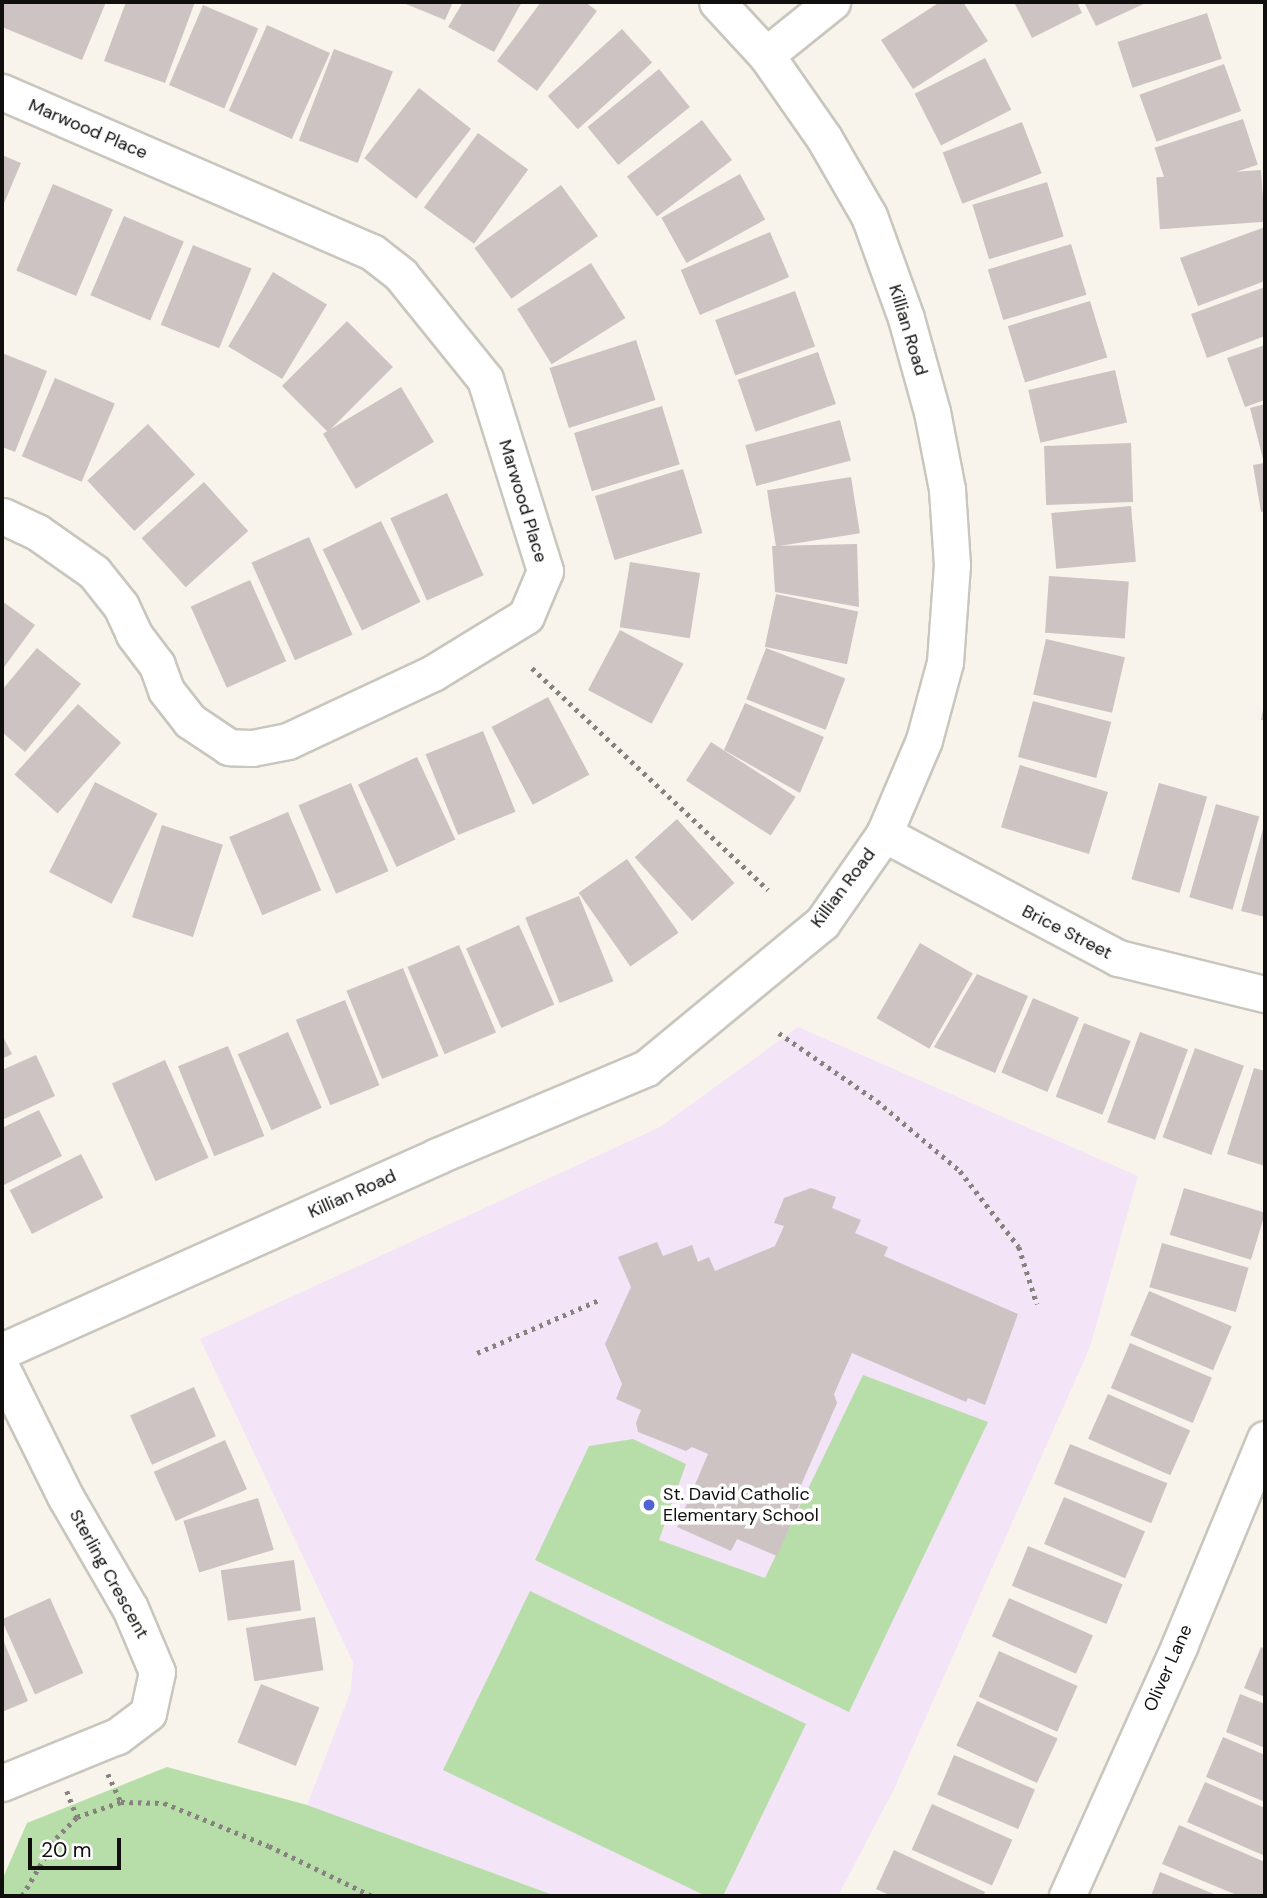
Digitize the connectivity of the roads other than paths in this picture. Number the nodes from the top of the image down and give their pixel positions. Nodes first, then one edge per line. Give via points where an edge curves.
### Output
1 (718, 2) edge
2 (832, 2) edge
3 (766, 55) junction
4 (2, 92) edge
5 (2, 516) edge
6 (884, 834) junction
7 (1265, 994) edge
8 (2, 1351) edge
9 (2, 1369) edge
10 (1265, 1439) edge
11 (2, 1783) edge
12 (1067, 1896) edge

1 - 3 street, Killian Road
2 - 3 street
3 - 6 street, Killian Road via 824,138 869,216 906,318 947,489 952,565 945,662 924,740
4 - 5 street, Marwood Place via 372,252 401,275 485,379 545,571 526,616 433,673 288,741 229,747 211,739 178,706 121,606 94,572 37,532
6 - 7 street, Brice Street via 1118,958
6 - 8 street, Killian Road via 822,923 646,1068 437,1156
9 - 11 street, Sterling Crescent via 65,1496 135,1618 157,1672 148,1713 117,1735
10 - 12 street, Oliver Lane via 1180,1644

